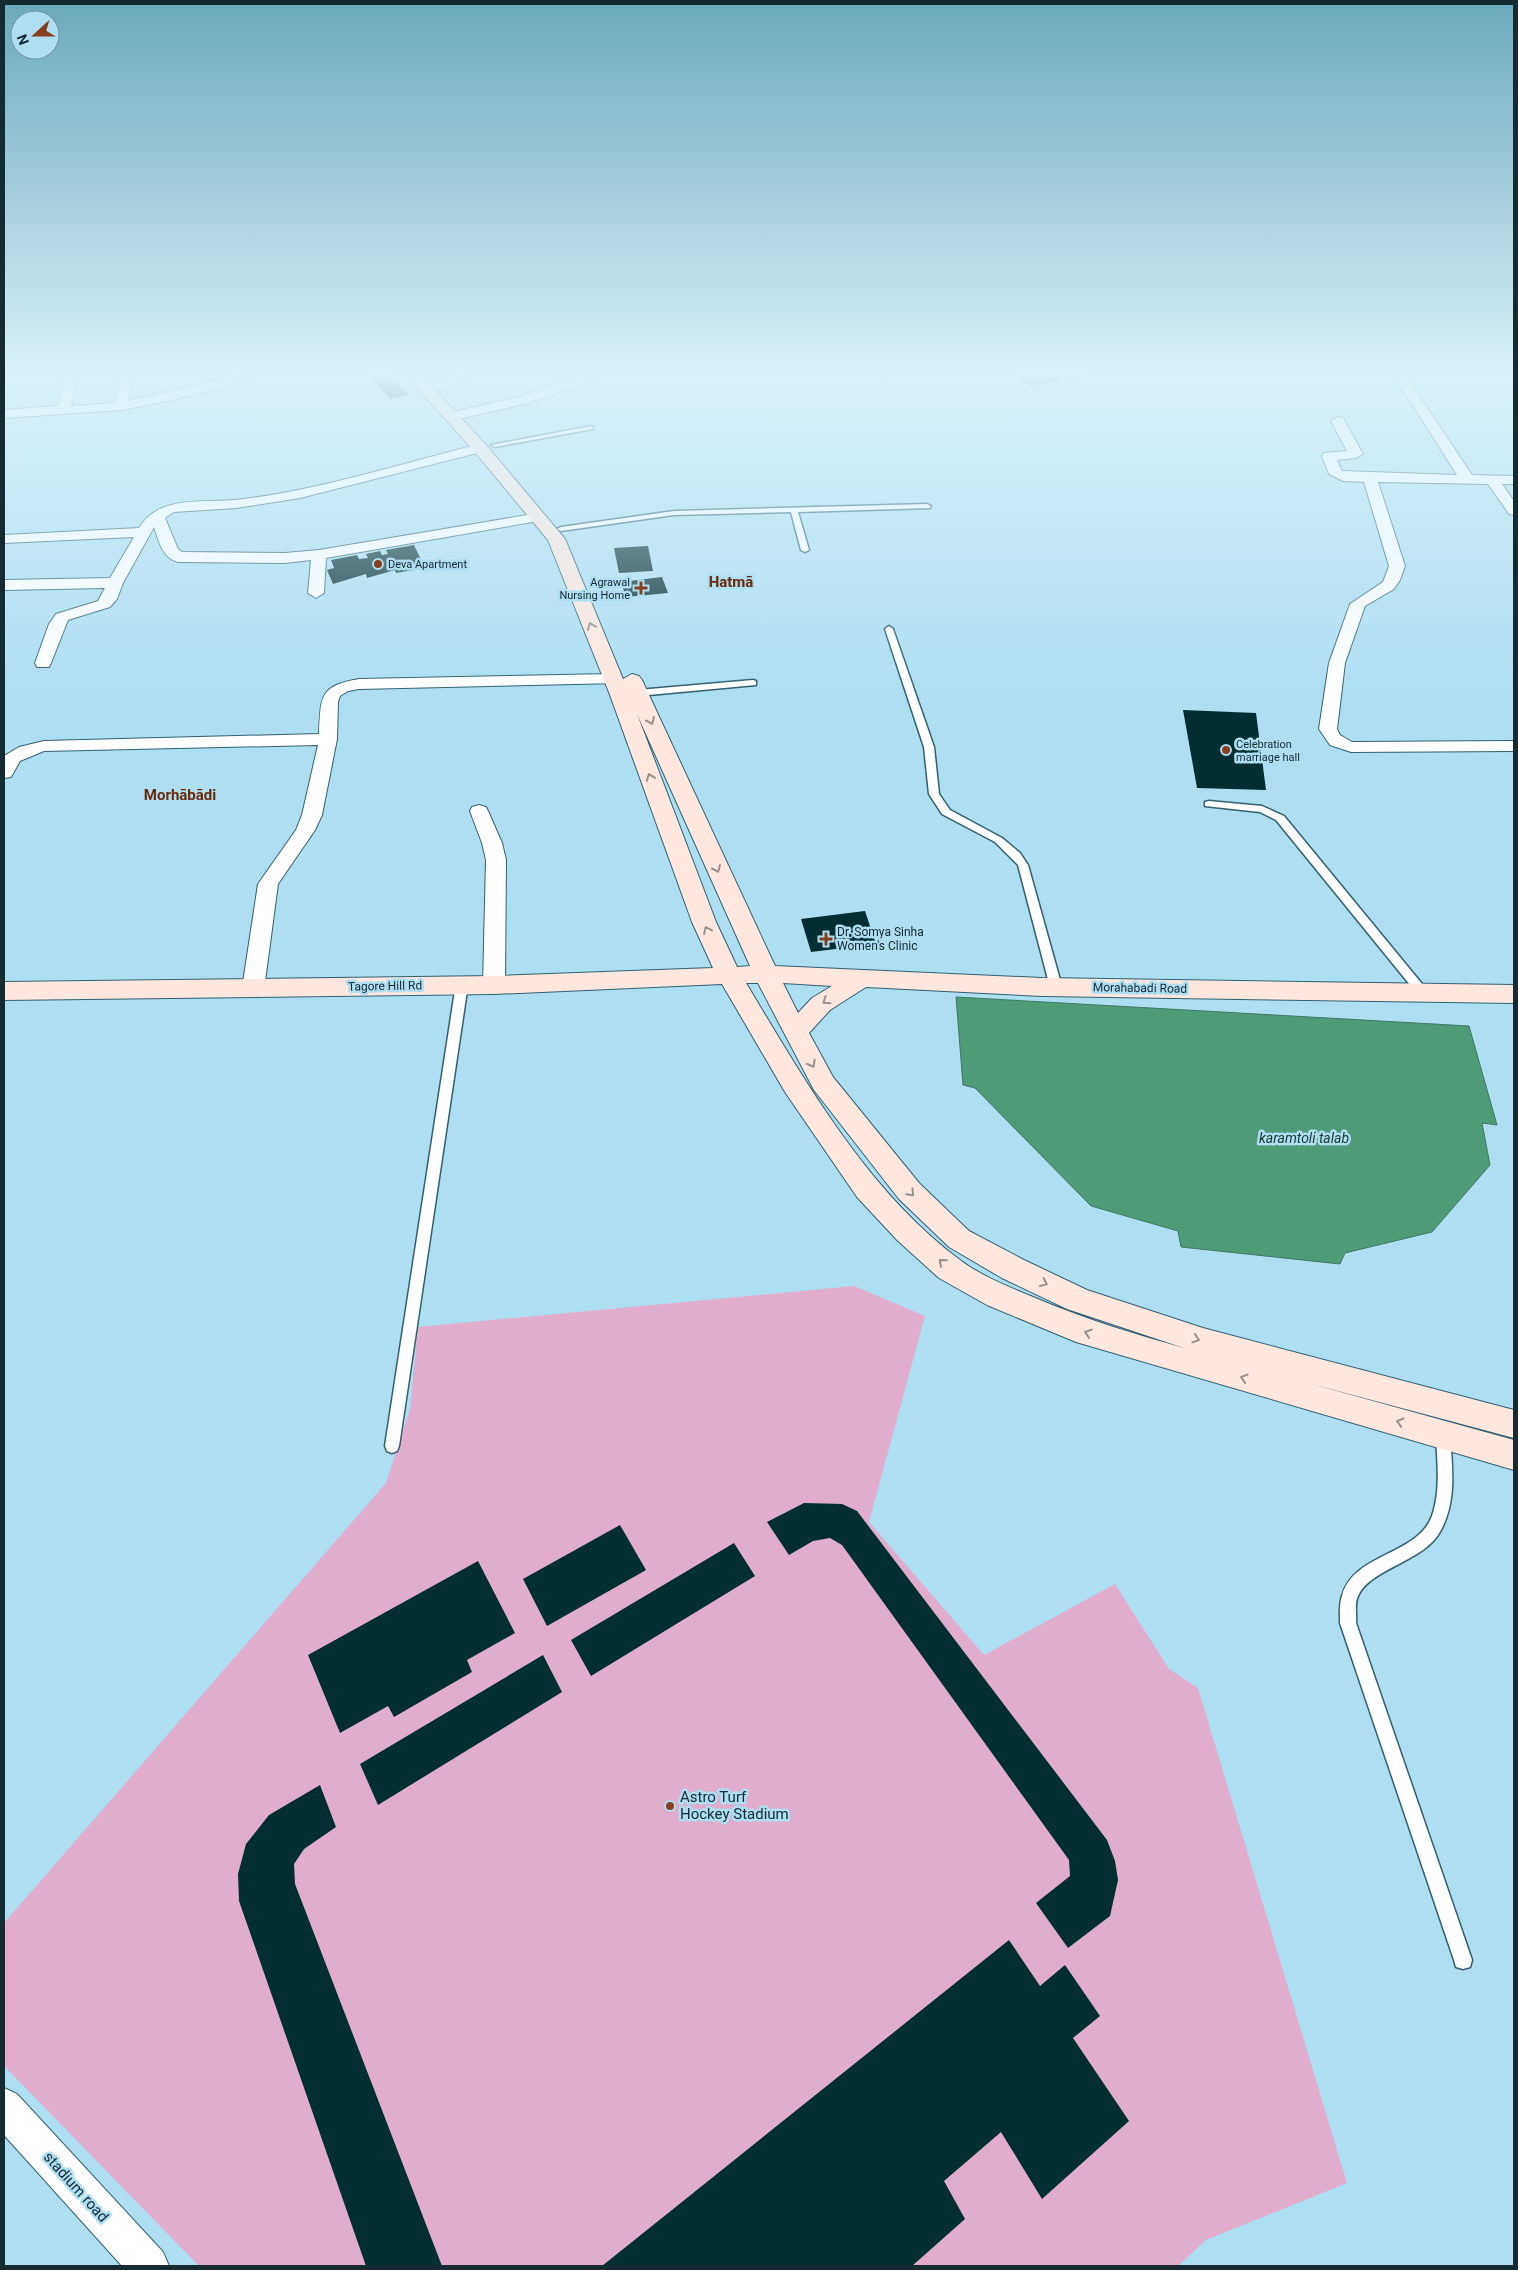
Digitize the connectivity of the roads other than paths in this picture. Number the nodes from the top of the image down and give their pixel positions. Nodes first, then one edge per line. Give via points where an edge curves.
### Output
1 (352, 481) edge
2 (513, 481) edge
3 (518, 481) edge
4 (1371, 481) edge
5 (1493, 481) edge
6 (927, 506) dead end
7 (794, 510) junction
8 (1514, 511) edge
9 (157, 515) junction
10 (539, 517) junction
11 (561, 529) junction
12 (144, 532) junction
13 (4, 539) edge
14 (805, 550) dead end
15 (319, 555) junction
16 (115, 583) junction
17 (4, 585) edge
18 (316, 593) dead end
19 (889, 629) dead end
20 (43, 663) dead end
21 (613, 679) junction
22 (753, 683) dead end
23 (638, 693) junction
24 (328, 739) junction
25 (1514, 746) edge
26 (4, 773) edge
27 (1209, 804) dead end
28 (479, 811) dead end
29 (728, 974) junction
30 (766, 974) junction
31 (864, 977) junction
32 (462, 984) junction
33 (494, 985) junction
34 (1056, 987) junction
35 (253, 989) junction
36 (4, 991) edge
37 (1423, 993) junction
38 (1514, 994) edge
39 (796, 1032) junction
40 (1514, 1424) edge
41 (1443, 1434) junction
42 (392, 1446) dead end
43 (1514, 1456) edge
44 (1463, 1960) dead end
45 (4, 2107) edge
46 (149, 2266) edge

1 - 9 street via 300,494 236,504 170,508
2 - 10 main road
3 - 11 main road
4 - 25 street via 1397,566 1396,575 1381,592 1358,604 1337,663 1328,729 1331,738 1351,747
5 - 8 street
6 - 7 lane
7 - 11 lane via 674,513
7 - 14 lane
9 - 12 street
9 - 15 street via 171,551 178,557 285,558
10 - 15 street
21 -> 10 main road via 556,539
11 - 23 main road via 568,537
12 - 13 street
12 - 16 street
15 - 18 street
16 - 17 street
16 - 20 street via 104,604 62,616
19 - 34 lane via 929,747 934,794 946,812 1016,853 1023,865
21 - 24 street via 343,686 333,692 330,702
29 -> 21 main road via 704,922
22 - 23 lane
23 -> 30 main road
24 - 26 street via 44,746 10,759
24 - 35 street via 312,814 305,830 268,884
27 - 37 lane via 1262,809 1280,818
28 - 33 street via 496,860
29 - 30 main road, Tagore Hill Rd
29 - 33 main road, Tagore Hill Rd
41 -> 29 main road via 1076,1329 998,1296 950,1269 907,1232 868,1189 794,1085
30 - 31 main road, Morahabadi Road
30 - 39 main road
31 - 34 main road, Morahabadi Road
31 -> 39 main road via 820,1004
32 - 33 main road, Tagore Hill Rd
32 - 35 main road, Tagore Hill Rd
32 - 42 lane
34 - 37 main road, Morahabadi Road
35 - 36 main road, Tagore Hill Rd
37 - 38 main road, Morahabadi Road
39 -> 40 main road via 823,1083 908,1191 959,1239 1013,1269 1078,1300 1203,1341
41 - 43 main road
41 - 44 lane via 1444,1500 1435,1527 1413,1548 1369,1574 1351,1592 1348,1623
45 - 46 street, stadium road

